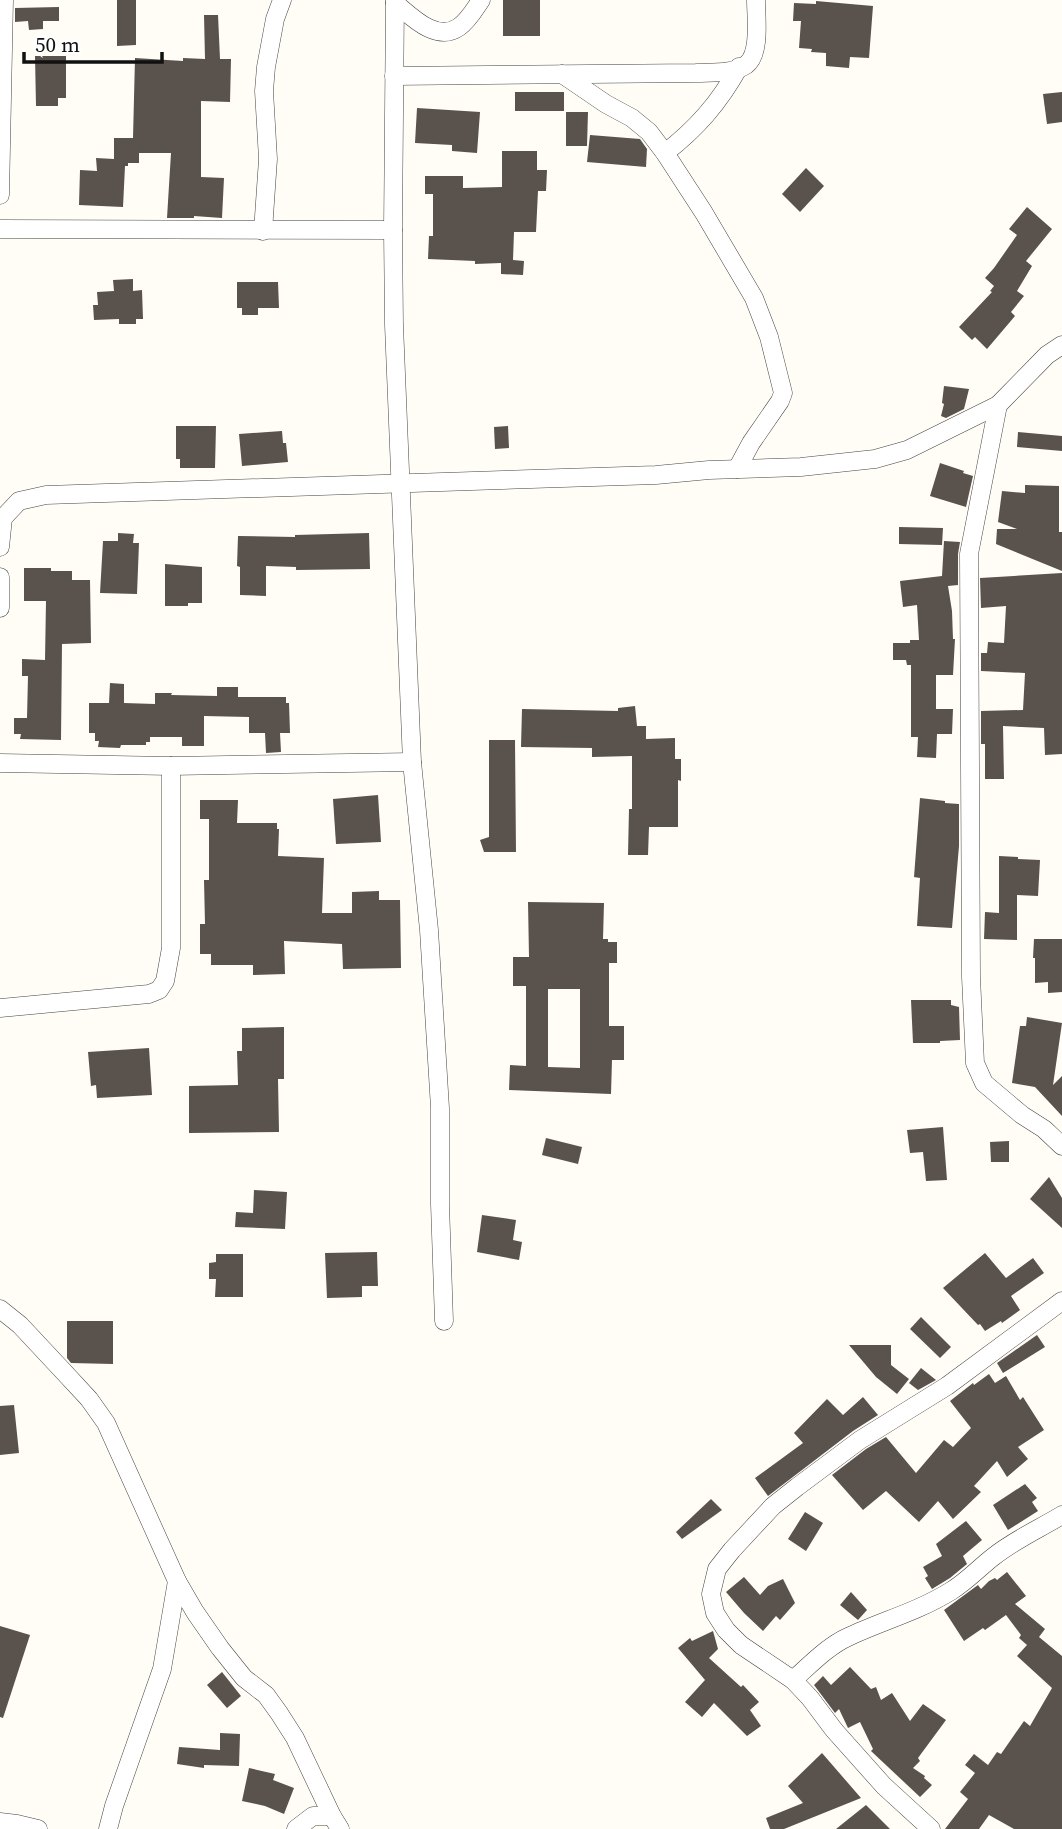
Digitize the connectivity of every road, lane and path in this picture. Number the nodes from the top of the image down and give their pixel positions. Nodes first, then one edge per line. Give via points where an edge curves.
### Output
1 (5, 0) edge
2 (282, 0) edge
3 (481, 0) edge
4 (756, 0) edge
5 (395, 1) edge
6 (739, 68) junction
7 (562, 74) junction
8 (394, 76) junction
9 (665, 153) junction
10 (0, 195) edge
11 (0, 229) edge
12 (393, 230) junction
13 (263, 231) junction
14 (1062, 345) edge
15 (998, 405) junction
16 (737, 469) junction
17 (402, 483) junction
18 (0, 547) edge
19 (0, 577) edge
20 (0, 608) edge
21 (0, 762) edge
22 (412, 762) junction
23 (171, 766) junction
24 (0, 1008) edge
25 (1062, 1146) edge
26 (1062, 1301) edge
27 (0, 1309) edge
28 (444, 1321) dead end
29 (1062, 1514) edge
30 (177, 1581) junction
31 (793, 1680) junction
32 (0, 1822) edge
33 (336, 1822) edge
34 (38, 1829) edge
35 (108, 1829) edge
36 (296, 1829) edge
37 (931, 1829) edge

1 - 10 street
2 - 13 street via 264,91 268,159
3 - 5 street via 459,28 447,31 430,29
4 - 6 street via 755,52
5 - 8 street
6 - 7 street via 696,73
6 - 9 street via 712,109
7 - 8 street
7 - 9 street via 640,125
8 - 12 street
9 - 16 street via 754,298 782,385 780,401
11 - 13 street
12 - 13 street
12 - 17 street
14 - 15 street
15 - 16 street via 907,450 875,459
15 - 25 street via 969,554 975,1063 984,1083
16 - 17 street
17 - 18 street via 46,495 19,501 3,519
17 - 22 street
19 - 20 street
21 - 23 street
22 - 23 street
22 - 28 street via 439,1095
23 - 24 street via 171,948 159,990
26 - 31 street via 947,1386 860,1440 797,1487 773,1506 717,1569 711,1594 715,1613 726,1630
27 - 30 street via 63,1371 106,1423
29 - 31 street via 1016,1541 951,1591 846,1638
30 - 33 street via 220,1648 279,1713
30 - 35 street via 162,1669
31 - 37 street via 884,1786
32 - 34 street
33 - 36 street via 313,1816

